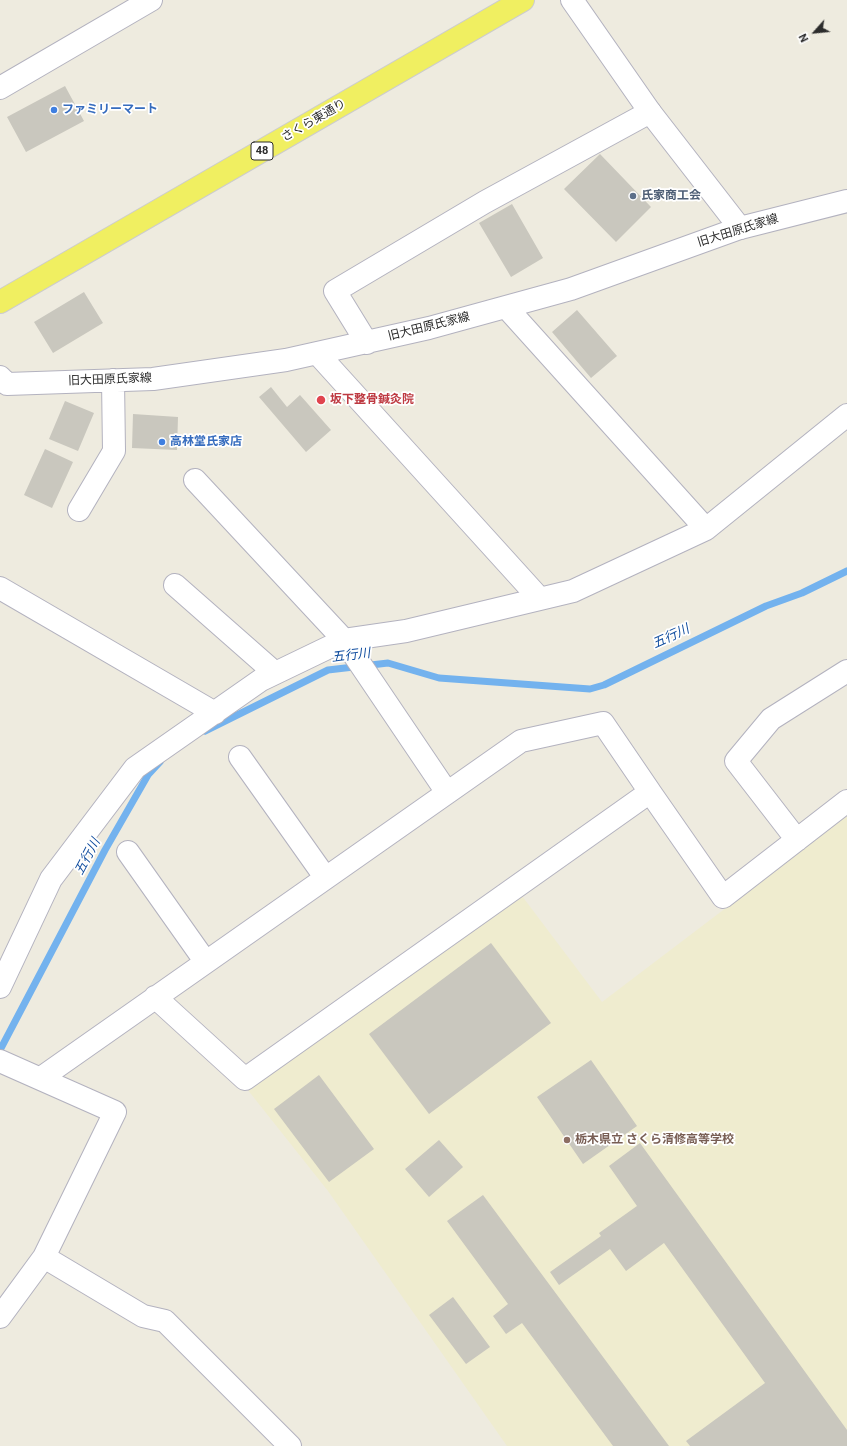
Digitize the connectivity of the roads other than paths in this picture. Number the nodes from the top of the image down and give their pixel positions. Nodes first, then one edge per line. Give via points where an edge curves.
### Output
1 (151, 0) edge
2 (523, 0) edge
3 (572, 0) edge
4 (0, 88) edge
5 (650, 112) junction
6 (847, 201) edge
7 (740, 228) junction
8 (0, 302) edge
9 (506, 307) junction
10 (366, 343) junction
11 (317, 353) junction
12 (0, 377) edge
13 (113, 380) junction
14 (847, 415) edge
15 (195, 480) dead end
16 (79, 510) dead end
17 (706, 528) junction
18 (175, 585) dead end
19 (0, 588) edge
20 (540, 599) junction
21 (344, 640) junction
22 (847, 671) edge
23 (275, 673) junction
24 (215, 713) junction
25 (240, 757) dead end
26 (446, 791) junction
27 (650, 792) junction
28 (847, 801) edge
29 (797, 840) junction
30 (128, 852) dead end
31 (324, 877) junction
32 (205, 961) junction
33 (0, 987) edge
34 (155, 997) junction
35 (0, 1061) edge
36 (41, 1078) junction
37 (44, 1258) junction
38 (0, 1317) edge
39 (290, 1446) edge

1 - 4 street
2 - 8 main road, さくら東通り / 48
3 - 5 street
5 - 7 street
5 - 10 street via 485,202 335,291
6 - 7 street, 旧大田原氏家線
7 - 9 street, 旧大田原氏家線 via 571,289
9 - 10 street, 旧大田原氏家線
9 - 17 street
10 - 11 street, 旧大田原氏家線
11 - 13 street, 旧大田原氏家線 via 286,360 153,379
11 - 20 street
12 - 13 street, 旧大田原氏家線 via 7,384
13 - 16 street via 114,451
14 - 17 street
15 - 21 street
17 - 20 street via 573,591
18 - 23 street
19 - 24 street
20 - 21 street via 406,631
21 - 23 street
21 - 26 street
22 - 29 street via 771,719 736,761
23 - 24 street
24 - 33 street via 135,768 51,879
25 - 31 street
26 - 27 street via 521,741 603,723
26 - 31 street
27 - 29 street via 724,897
27 - 34 street via 245,1079
28 - 29 street
30 - 32 street
31 - 32 street
32 - 34 street
34 - 36 street
35 - 36 street
36 - 37 street via 115,1112
37 - 38 street
37 - 39 street via 143,1316 166,1321

